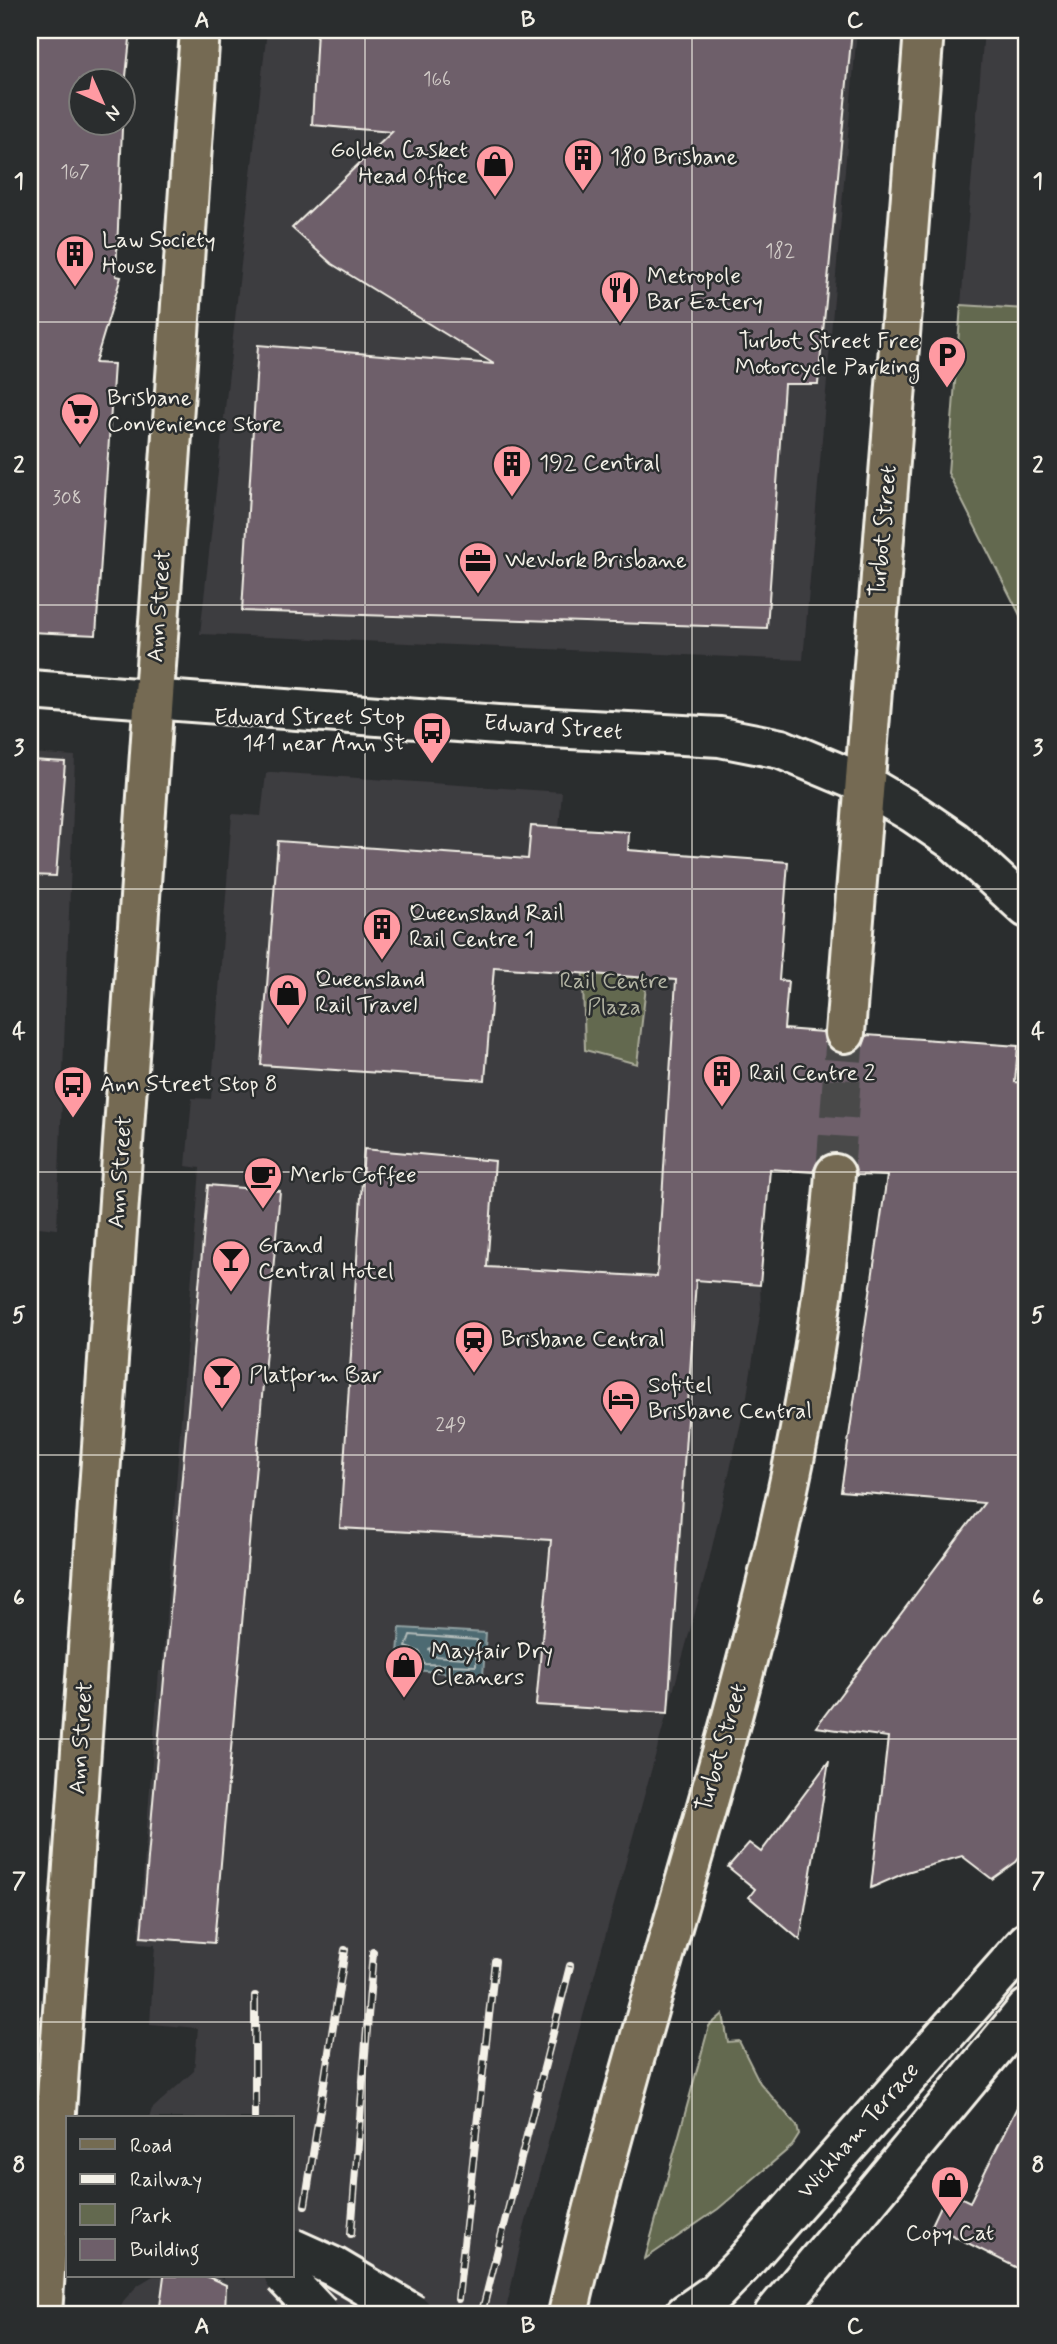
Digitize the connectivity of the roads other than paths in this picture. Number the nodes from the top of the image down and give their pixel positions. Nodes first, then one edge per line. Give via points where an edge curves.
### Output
1 (201, 30) edge
2 (924, 30) edge
3 (30, 690) edge
4 (155, 698) junction
5 (862, 783) junction
6 (1027, 908) edge
7 (845, 1033) tunnel mouth
8 (835, 1174) tunnel mouth
9 (1027, 1942) edge
10 (1027, 2009) edge
11 (50, 2146) edge
12 (294, 2249) edge
13 (286, 2278) edge
14 (42, 2314) edge
15 (320, 2314) edge
16 (413, 2314) edge
17 (568, 2314) edge
18 (685, 2314) edge
19 (774, 2314) edge

1 - 4 main road, Ann Street
2 - 5 main road, Turbot Street
3 - 4 main road, Edward Street
4 - 5 main road, Edward Street via 720,737 781,749
4 - 11 main road, Ann Street
5 - 6 main road, Edward Street via 954,841
5 - 7 main road, Turbot Street
8 - 17 main road, Turbot Street via 809,1395 779,1538
9 - 18 main road, Wickham Terrace via 743,2264 715,2293
10 - 19 main road
11 - 14 main road, Ann Street
12 - 16 main road, bridge
13 - 15 main road, bridge

